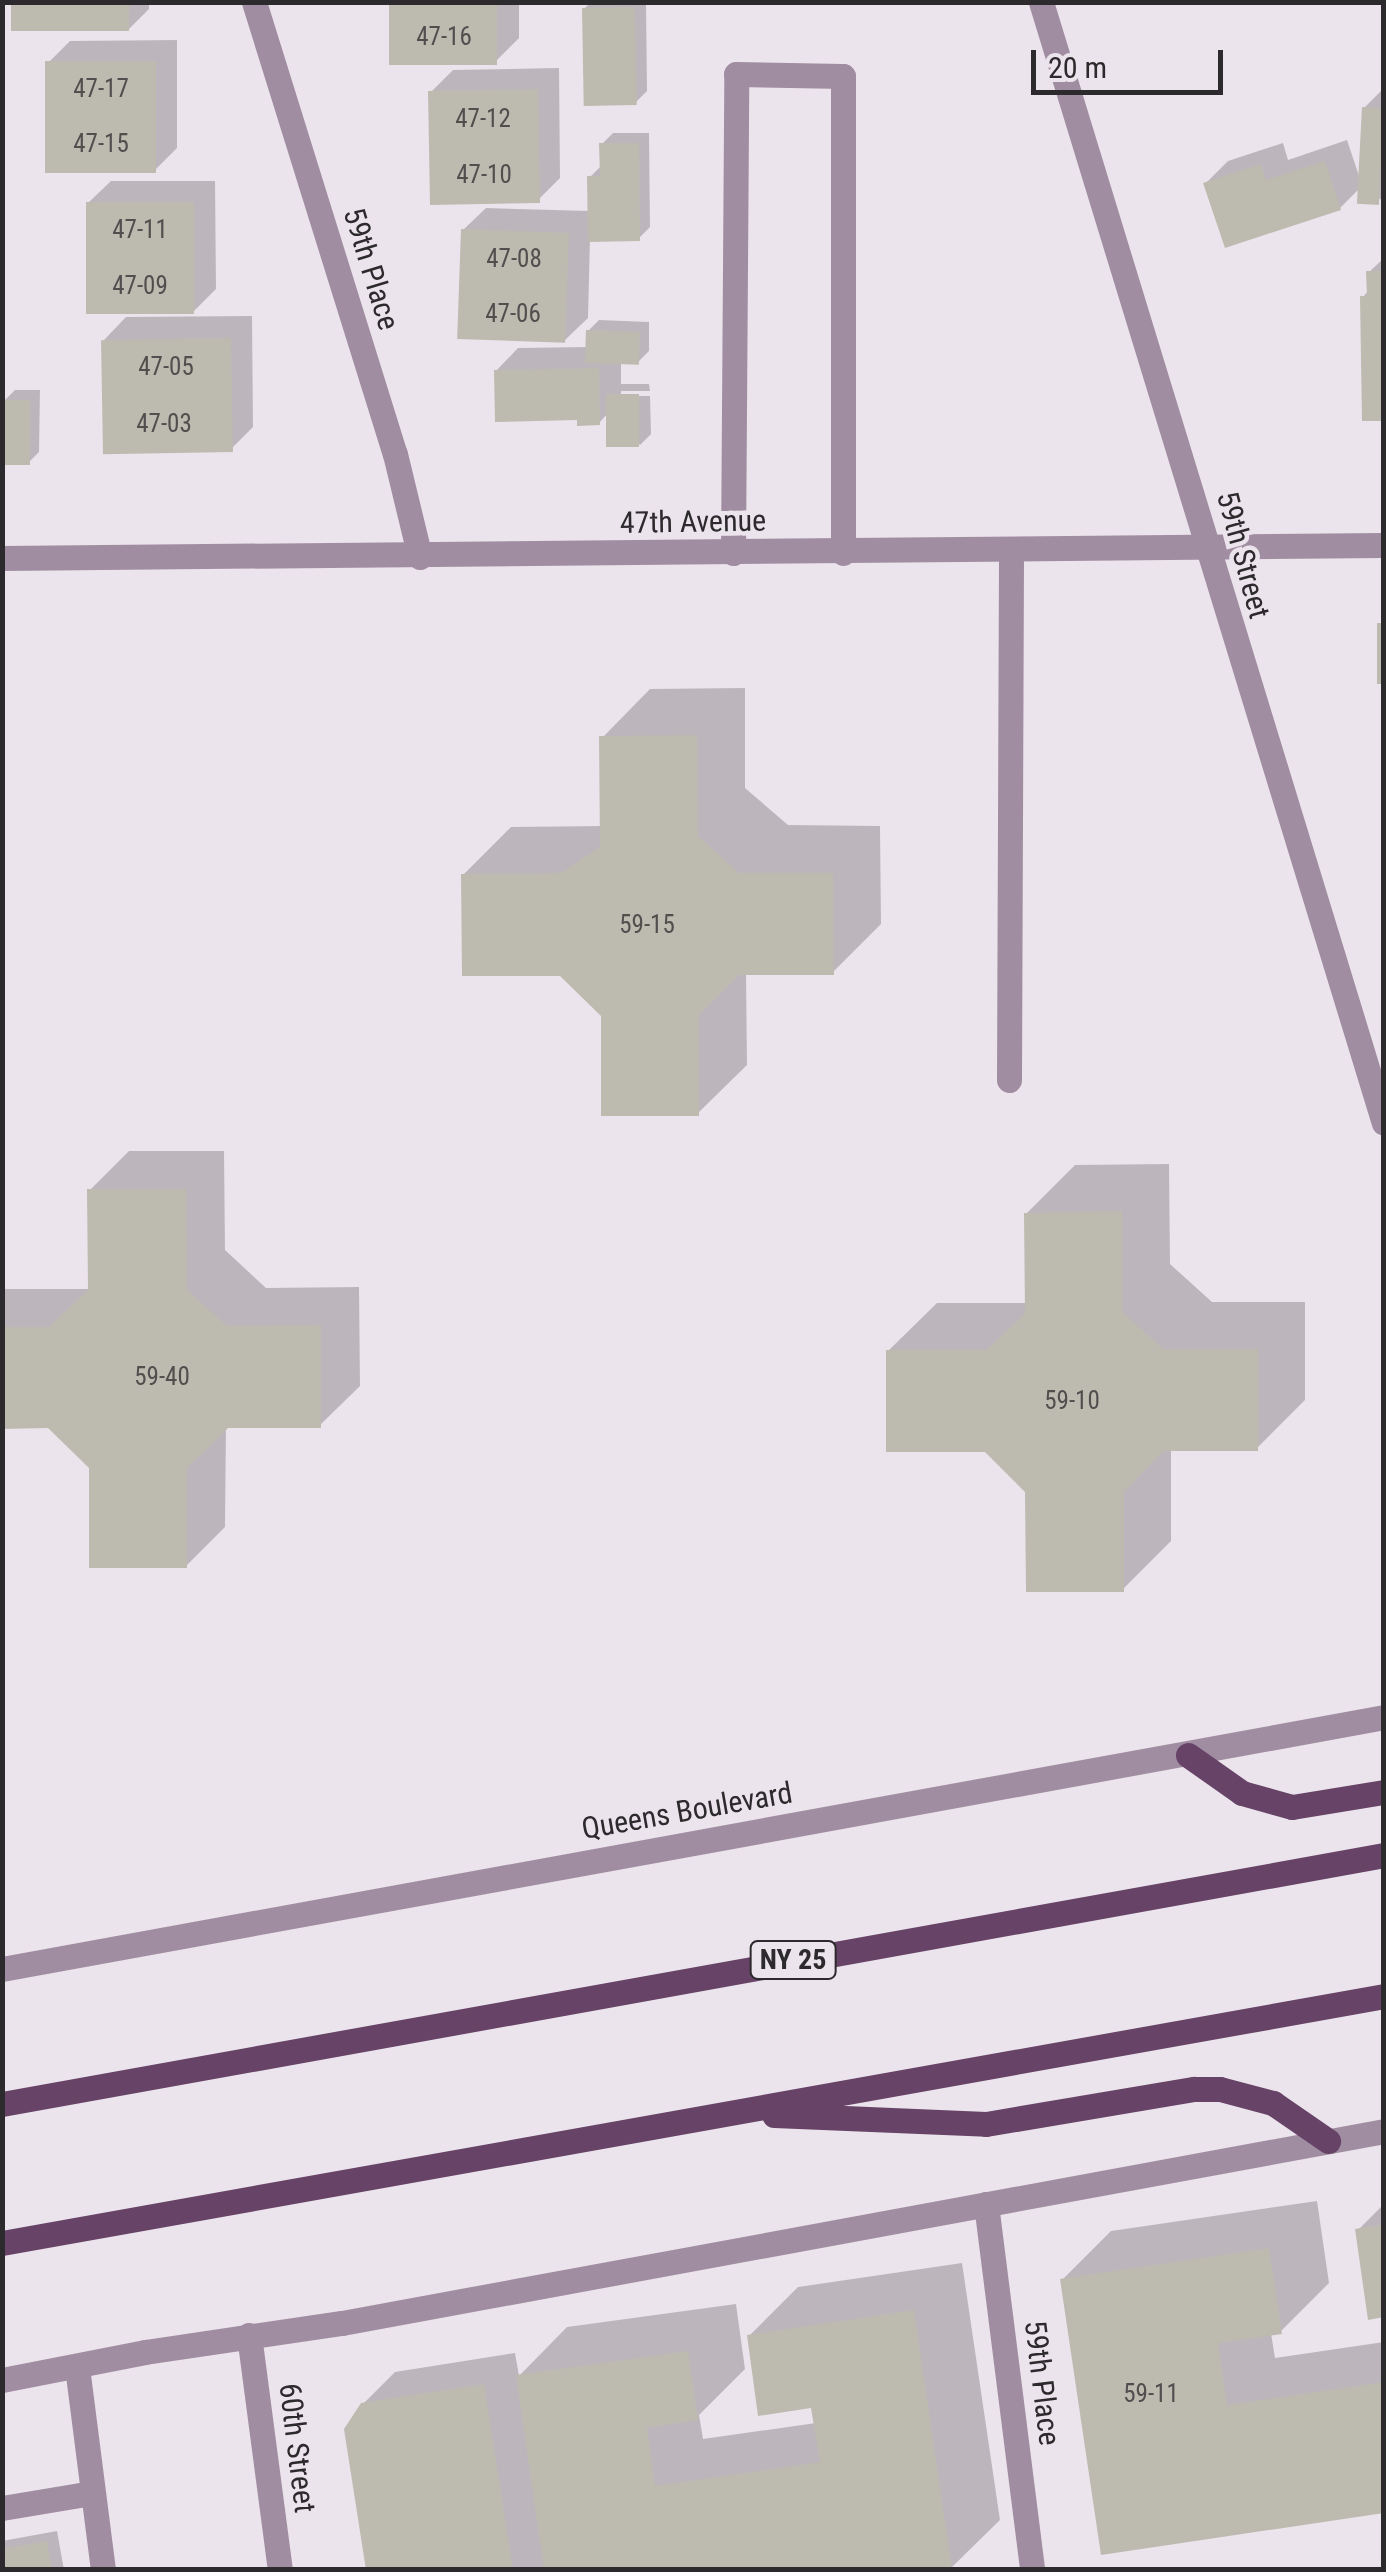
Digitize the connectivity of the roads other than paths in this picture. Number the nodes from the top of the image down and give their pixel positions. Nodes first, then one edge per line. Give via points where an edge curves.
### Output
1 (254, 2) edge
2 (1040, 2) edge
3 (1384, 545) edge
4 (1204, 548) junction
5 (1012, 551) junction
6 (843, 553) junction
7 (733, 554) junction
8 (420, 557) junction
9 (2, 558) edge
10 (1009, 1080) dead end
11 (1384, 1123) edge
12 (1384, 1718) edge
13 (1188, 1755) junction
14 (1384, 1792) edge
15 (1384, 1855) edge
16 (2, 1969) edge
17 (1384, 1996) edge
18 (2, 2104) edge
19 (729, 2113) junction
20 (1384, 2131) edge
21 (1328, 2141) junction
22 (986, 2204) junction
23 (2, 2244) edge
24 (250, 2335) junction
25 (76, 2367) junction
26 (2, 2380) edge
27 (92, 2493) junction
28 (2, 2508) edge
29 (103, 2570) edge
30 (280, 2570) edge
31 (1032, 2570) edge

1 - 8 street, 59th Place
2 - 4 street, 59th Street via 1192,486
3 - 4 street, 47th Avenue
4 - 5 street, 47th Avenue
4 - 11 street, 59th Street
5 - 6 street, 47th Avenue
5 - 10 street
6 - 7 street, 47th Avenue
6 - 7 street via 843,76 736,74
7 - 8 street, 47th Avenue
8 - 9 street, 47th Avenue
12 - 13 street, Queens Boulevard
13 - 14 main road via 1242,1792 1292,1807
13 - 16 street, Queens Boulevard
15 - 18 main road, NY 25
17 - 19 main road
19 - 21 main road via 986,2124 1220,2088 1273,2103
19 - 23 main road
20 - 21 street
21 - 22 street
22 - 24 street
22 - 31 street, 59th Place
24 - 25 street
24 - 30 street, 60th Street
25 - 26 street
25 - 27 street
27 - 28 street
27 - 29 street

